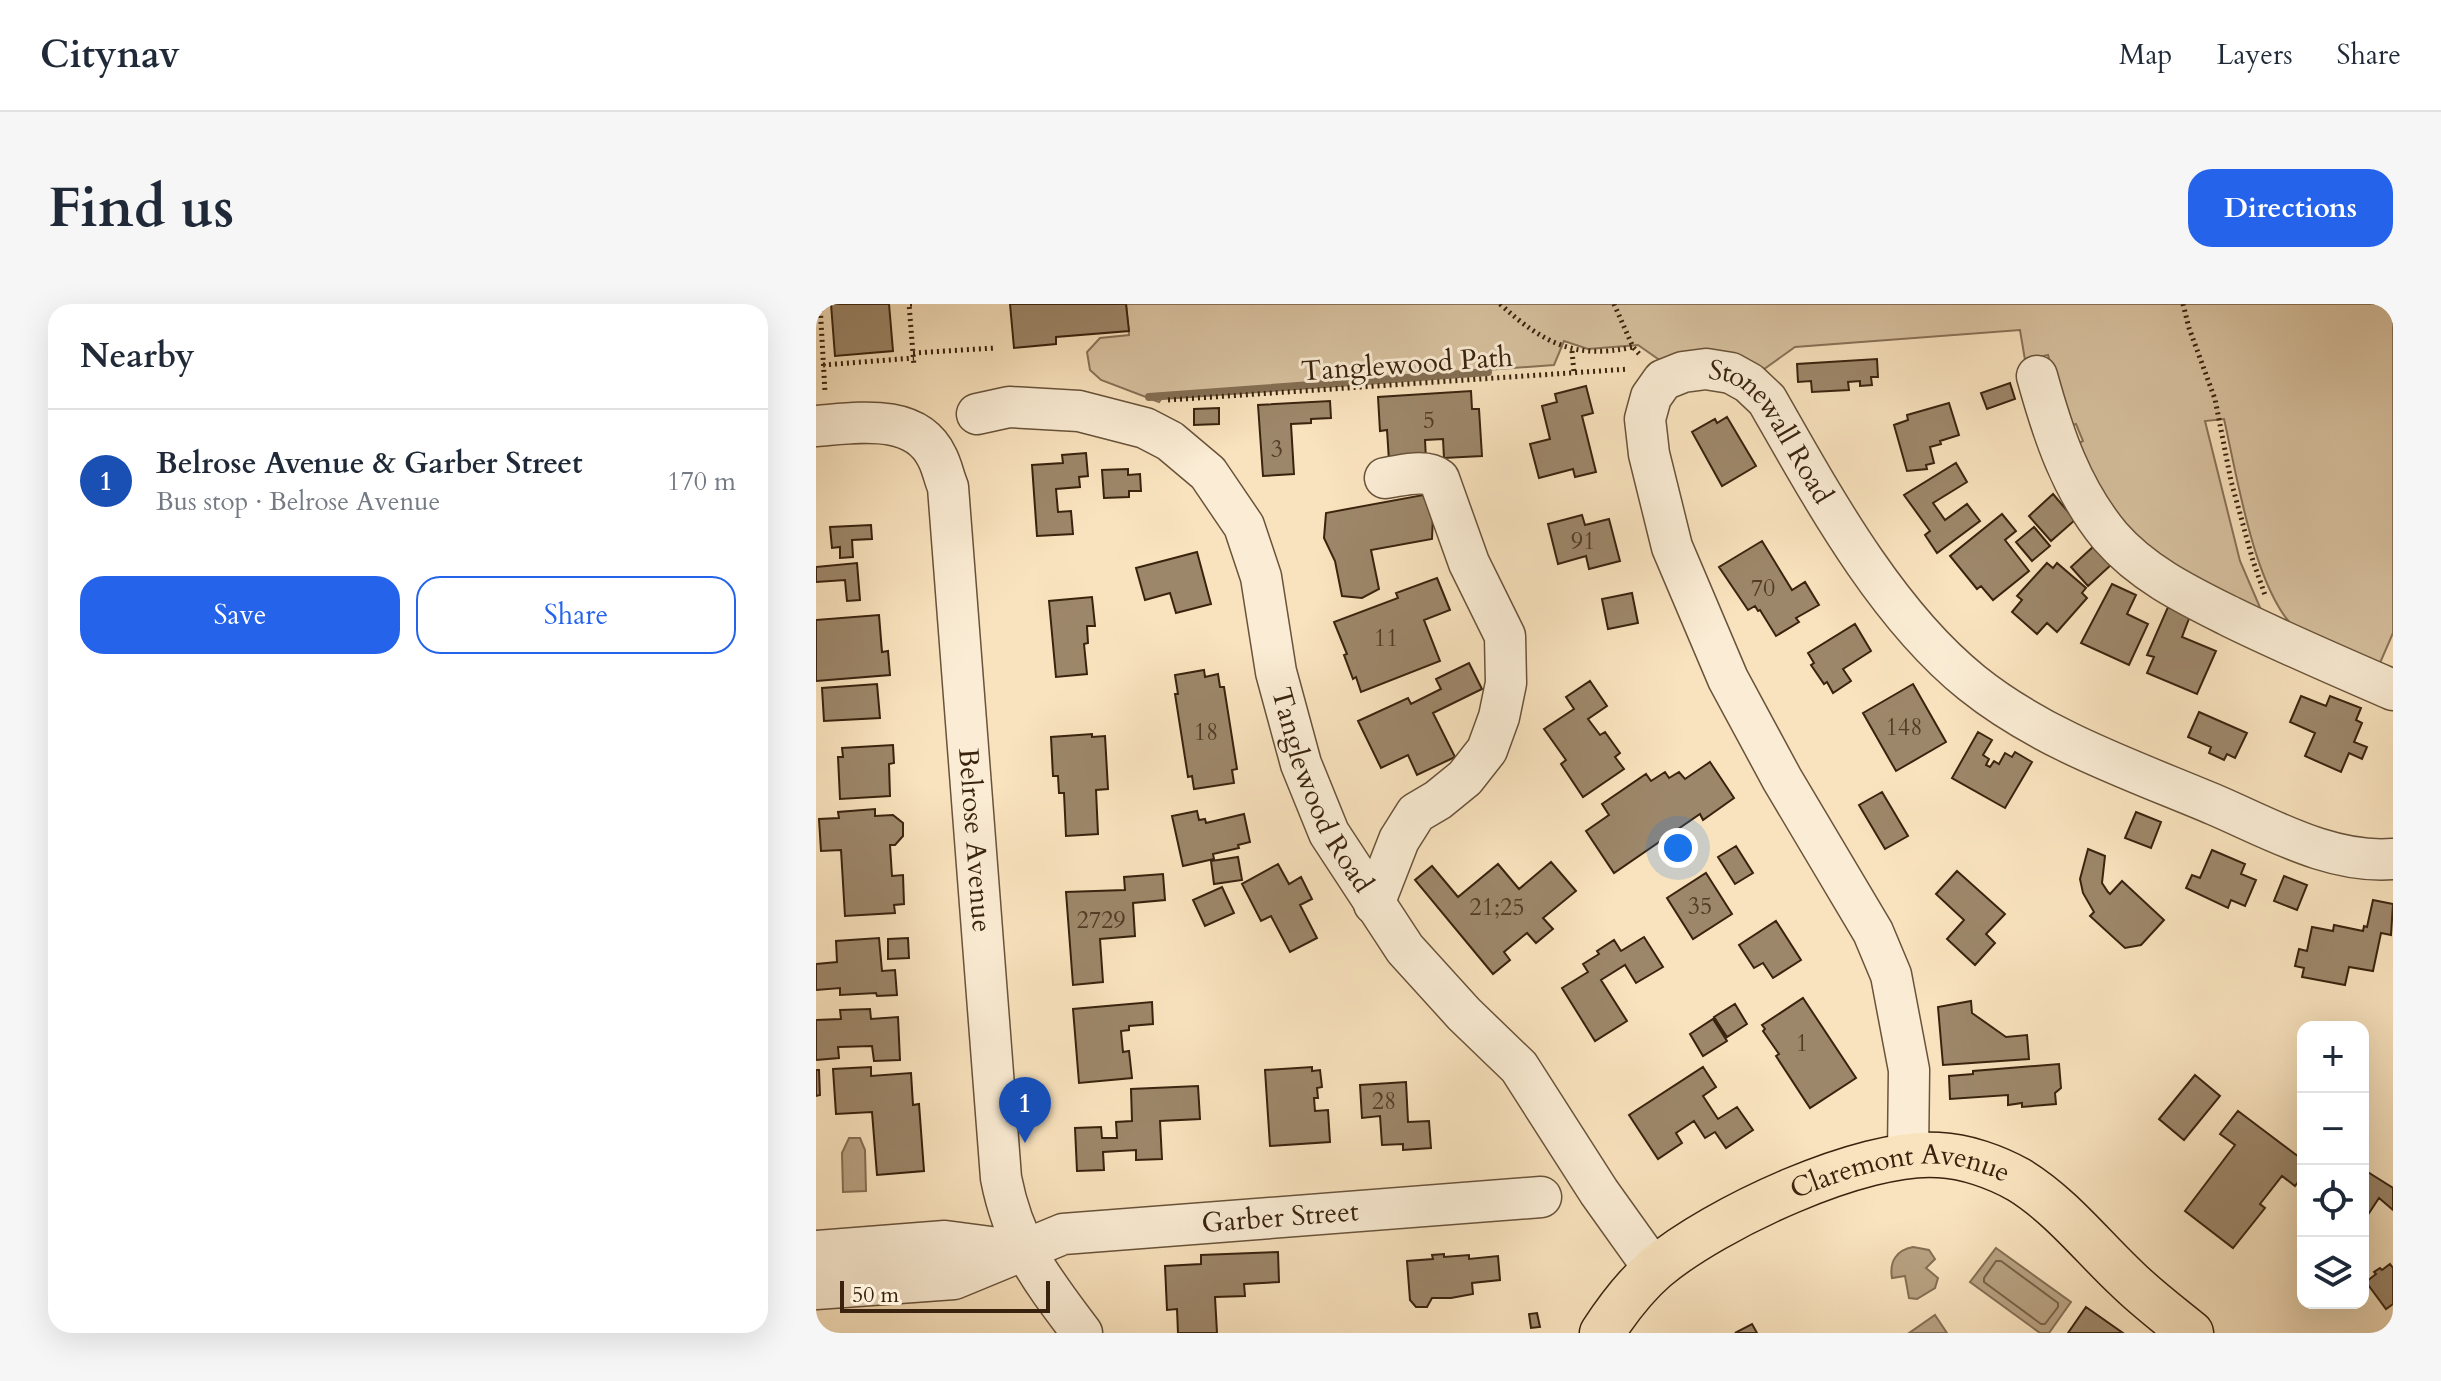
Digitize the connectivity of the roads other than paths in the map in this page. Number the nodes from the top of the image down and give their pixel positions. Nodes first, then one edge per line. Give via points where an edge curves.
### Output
1 (2037, 376) dead end
2 (977, 414) dead end
3 (816, 426) edge
4 (1385, 478) dead end
5 (2393, 690) edge
6 (2393, 859) edge
7 (1374, 904) junction
8 (1908, 1155) junction
9 (1541, 1197) dead end
10 (816, 1251) edge
11 (1024, 1251) junction
12 (1654, 1269) junction
13 (816, 1289) edge
14 (1082, 1333) edge
15 (1602, 1333) edge
16 (2191, 1333) edge

1 - 5 street via 2053,435 2072,477 2110,536 2144,569 2286,644
2 - 7 street, Tanglewood Road via 1009,407 1079,411 1145,428 1208,473 1244,526 1261,577 1276,672 1301,764 1329,833
3 - 11 street, Belrose Avenue via 902,426 937,456 948,487 1001,1178
4 - 7 street via 1422,473 1439,479 1469,563 1505,636 1506,683 1487,750 1465,778 1416,813 1399,840
6 - 8 street, Stonewall Road via 2321,850 2083,750 2023,718 1972,683 1917,631 1872,572 1767,400 1749,383 1706,369 1658,374 1645,419 1672,547 1728,679 1873,932 1891,975 1909,1070
7 - 12 street, Tanglewood Road via 1405,949 1519,1067
8 - 12 main road, Claremont Avenue via 1852,1168 1767,1201 1703,1234
8 - 16 main road, Claremont Avenue via 1940,1154 2018,1180
9 - 11 street, Garber Street via 1063,1234
10 - 11 street via 945,1241
11 - 13 street, Garber Street via 954,1279
11 - 14 street, Belrose Avenue
12 - 15 main road, Claremont Avenue

